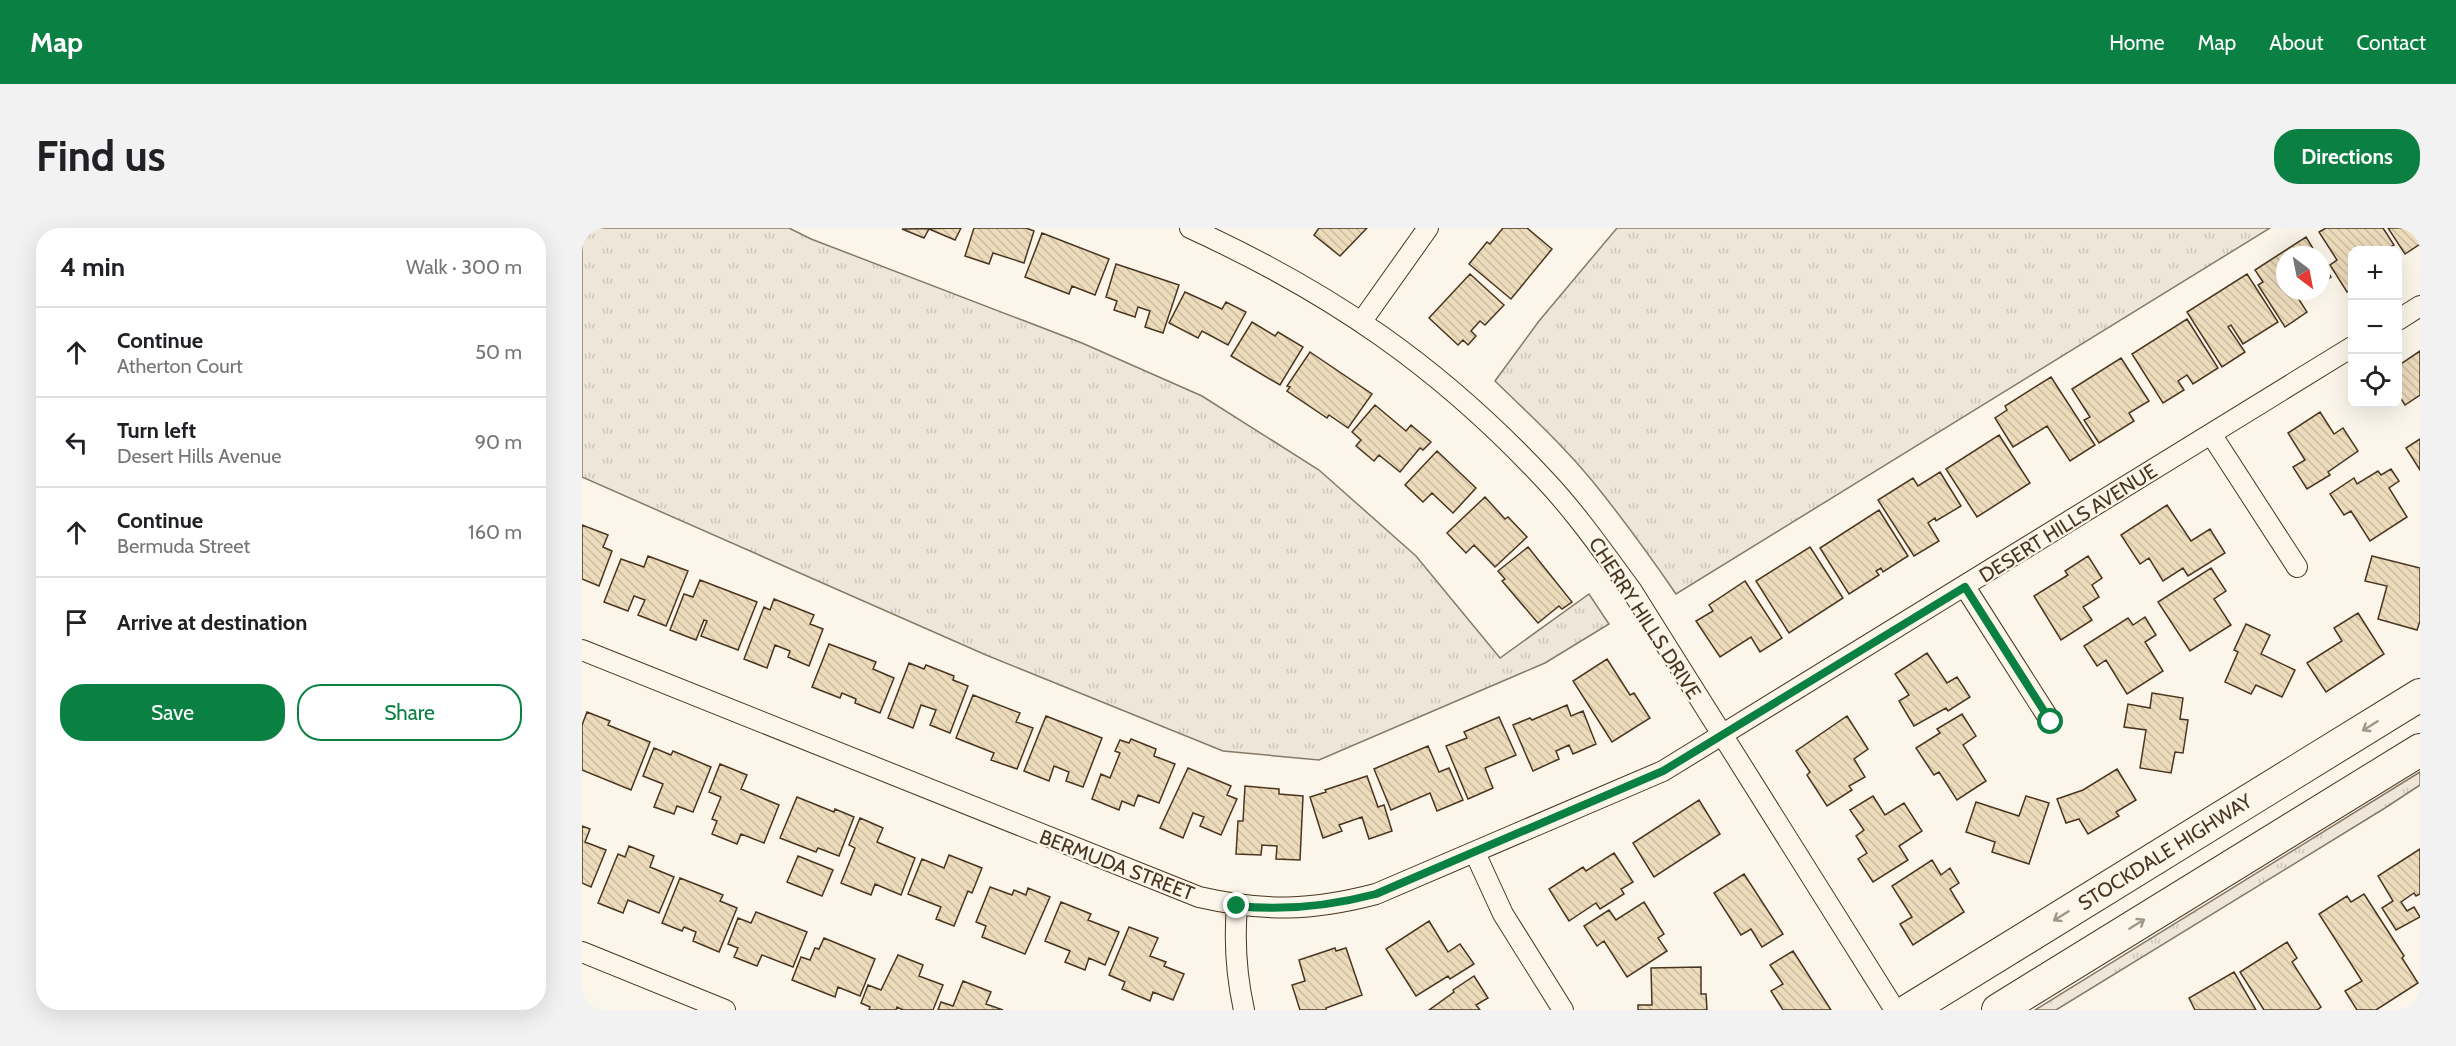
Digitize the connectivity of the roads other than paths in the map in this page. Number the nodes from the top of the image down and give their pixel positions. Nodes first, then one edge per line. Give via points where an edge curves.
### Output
1 (1190, 228) edge
2 (1428, 228) edge
3 (2420, 306) edge
4 (2402, 317) edge
5 (1362, 321) junction
6 (2348, 349) edge
7 (2211, 434) junction
8 (2297, 567) dead end
9 (1965, 587) junction
10 (582, 650) edge
11 (2420, 695) edge
12 (2051, 722) dead end
13 (1722, 736) junction
14 (2420, 750) edge
15 (1475, 853) junction
16 (1237, 906) junction
17 (582, 952) edge
18 (725, 1010) edge
19 (1244, 1010) edge
20 (1563, 1010) edge
21 (1894, 1010) edge
22 (1909, 1010) edge
23 (1998, 1010) edge

1 - 5 street, CHERRY HILLS DRIVE via 1271,267
2 - 5 street
3 - 4 street
5 - 13 street, CHERRY HILLS DRIVE via 1446,384 1546,481 1632,591
6 - 7 street, DESERT HILLS AVENUE
7 - 8 street
7 - 9 street, DESERT HILLS AVENUE
9 - 12 street
9 - 13 street, DESERT HILLS AVENUE
10 - 16 street, BERMUDA STREET via 1169,887
11 -> 22 main road, STOCKDALE HIGHWAY
13 - 15 street, BERMUDA STREET via 1663,771
13 - 21 street, CHERRY HILLS DRIVE
23 -> 14 main road
15 - 16 street, BERMUDA STREET via 1376,894 1341,903 1300,909
15 - 20 street via 1503,914
16 - 19 street via 1235,950
17 - 18 street

